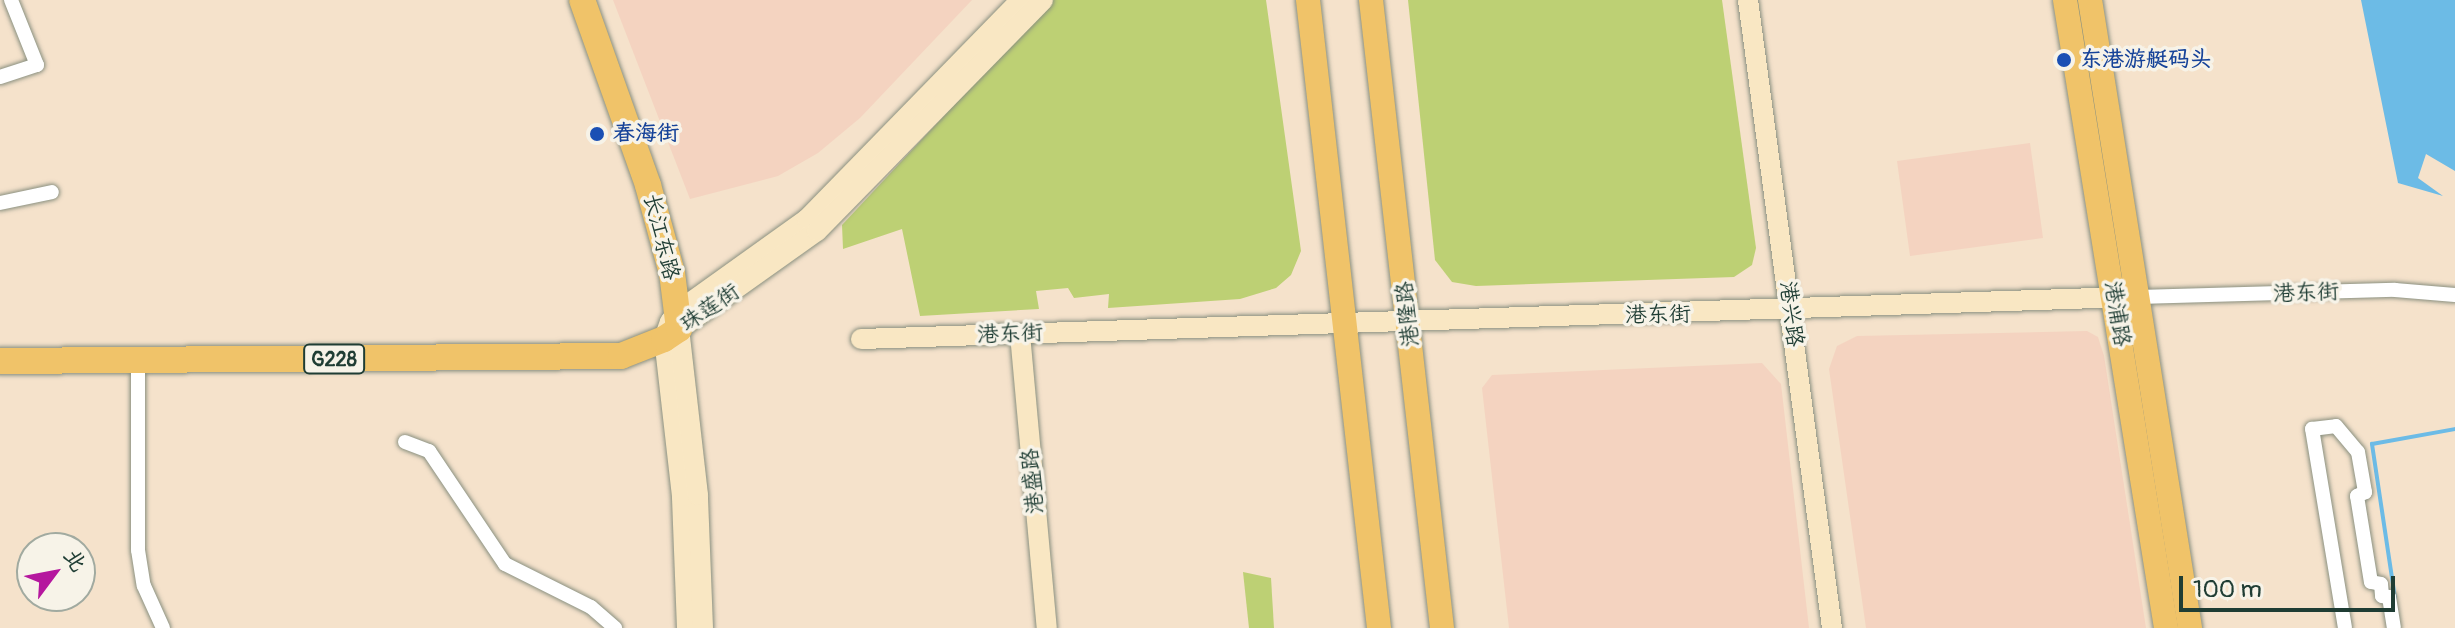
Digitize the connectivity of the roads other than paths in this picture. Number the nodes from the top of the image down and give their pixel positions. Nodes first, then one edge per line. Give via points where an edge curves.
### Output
1 (11, 0) edge
2 (567, 0) edge
3 (582, 0) edge
4 (1021, 0) edge
5 (1043, 0) edge
6 (1308, 0) edge
7 (1371, 0) edge
8 (1748, 0) edge
9 (2065, 0) edge
10 (2090, 0) edge
11 (0, 77) edge
12 (52, 192) dead end
13 (0, 203) edge
14 (2455, 295) edge
15 (2127, 297) junction
16 (1790, 312) junction
17 (1409, 322) junction
18 (1347, 323) junction
19 (673, 327) junction
20 (1020, 334) junction
21 (861, 339) dead end
22 (138, 360) junction
23 (0, 361) edge
24 (405, 442) dead end
25 (163, 628) edge
26 (615, 628) edge
27 (687, 628) edge
28 (703, 628) edge
29 (1047, 628) edge
30 (1379, 628) edge
31 (1442, 628) edge
32 (1832, 628) edge
33 (2166, 628) edge
34 (2190, 628) edge
35 (2345, 628) edge
36 (2394, 628) edge

1 - 11 street via 37,65
2 - 19 highway, 长江东路 via 635,189
3 - 19 highway, 长江东路 via 648,185
4 - 19 main road, 珠莲街 via 807,219
5 - 19 main road, 珠莲街 via 817,231
6 - 18 main road
7 - 17 main road, 港隆路
8 - 16 main road, 港兴路
9 - 15 main road, 港浦路
10 - 15 main road, 港浦路
12 - 13 street
14 - 15 street, 港东街 via 2395,290
15 - 16 main road, 港东街
15 - 33 main road, 港浦路
15 - 34 main road, 港浦路
16 - 17 main road, 港东街
16 - 32 main road, 港兴路
17 - 18 main road, 港东街
17 - 31 main road, 港隆路
18 - 20 main road, 港东街
18 - 30 main road
19 - 22 highway, G228 via 621,356
19 - 27 main road, 长江东路
19 - 28 main road, 长江东路 via 698,495
20 - 21 main road, 港东街
20 - 29 main road, 港盛路
22 - 23 highway, G228
22 - 25 street via 139,559 144,586
24 - 26 street via 429,451 505,564 591,607
35 - 36 street via 2312,429 2336,426 2358,452 2365,492 2357,496 2371,582 2381,584 2382,596 2389,597

